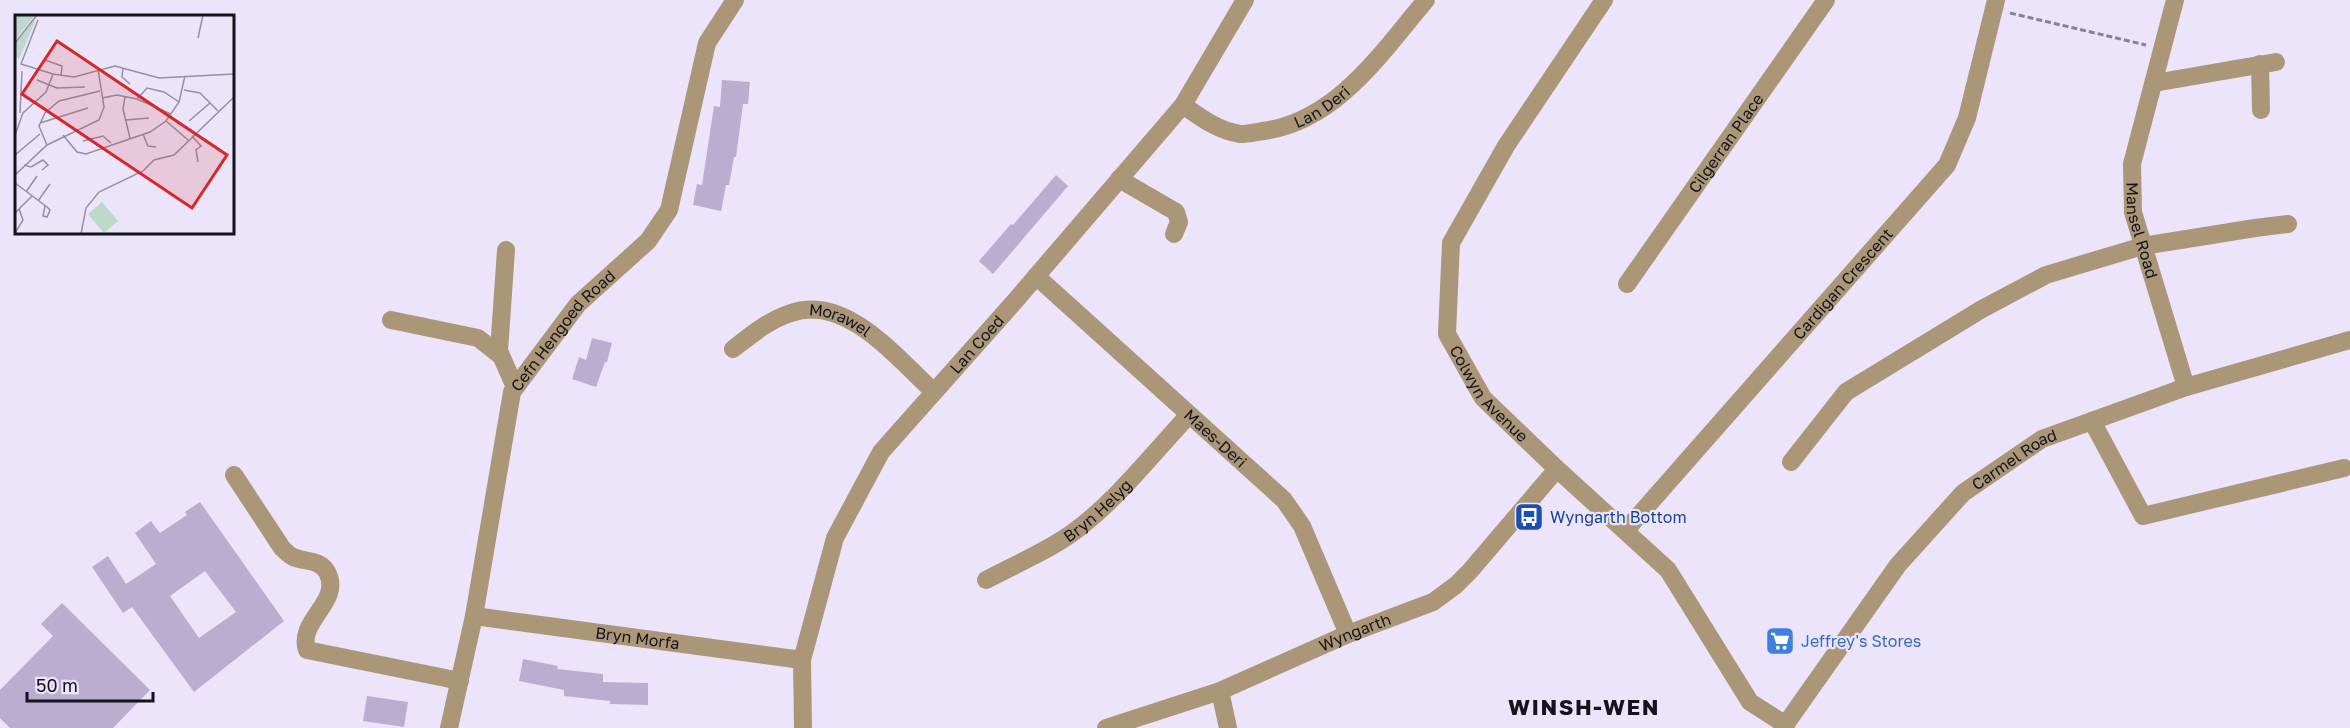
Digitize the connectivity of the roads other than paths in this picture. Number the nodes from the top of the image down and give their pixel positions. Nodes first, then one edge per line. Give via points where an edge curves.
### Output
1 (735, 0) edge
2 (1245, 0) edge
3 (1426, 0) edge
4 (1604, 0) edge
5 (1826, 0) edge
6 (2175, 0) edge
7 (1994, 5) edge
8 (2154, 83) junction
9 (1184, 105) junction
10 (2261, 110) dead end
11 (1119, 179) junction
12 (2289, 224) dead end
13 (1174, 234) dead end
14 (2143, 246) junction
15 (506, 250) dead end
16 (1036, 276) junction
17 (1627, 284) dead end
18 (391, 320) dead end
19 (2350, 340) edge
20 (733, 349) dead end
21 (501, 356) junction
22 (515, 387) junction
23 (2186, 387) junction
24 (933, 391) junction
25 (1189, 415) junction
26 (2092, 421) junction
27 (1791, 462) dead end
28 (2344, 468) dead end
29 (1557, 469) junction
30 (234, 476) dead end
31 (1626, 530) junction
32 (986, 580) dead end
33 (474, 616) junction
34 (1348, 634) junction
35 (802, 660) junction
36 (460, 681) junction
37 (1220, 691) junction
38 (1785, 726) edge
39 (449, 728) edge
40 (803, 728) edge
41 (1106, 728) edge
42 (1228, 728) edge

1 - 22 street, Cefn Hengoed Road via 707,43 669,210 648,241 578,304
2 - 9 street, Lan Coed
3 - 9 street, Lan Deri via 1342,95 1305,119 1240,134 1208,123
4 - 29 street, Colwyn Avenue via 1506,146 1451,243 1448,334 1484,398
5 - 17 street, Cilgerran Place
6 - 8 street, Mansel Road
7 - 31 street, Cardigan Crescent via 1967,118 1947,165
8 - 10 street via 2268,63
8 - 14 street, Mansel Road via 2132,164 2133,212
9 - 11 street, Lan Coed
11 - 13 street via 1176,212 1179,222
11 - 16 street, Lan Coed
12 - 14 street
14 - 23 street, Mansel Road
14 - 27 street via 2046,275 1846,392
15 - 21 street
16 - 24 street, Lan Coed
16 - 25 street, Maes-Deri
18 - 21 street via 478,338
19 - 23 street, Carmel Road
20 - 24 street, Morawel via 769,322 793,312 818,309 839,314 865,328
21 - 22 street
22 - 33 street, Cefn Hengoed Road
23 - 26 street, Carmel Road
24 - 35 street, Lan Coed via 881,452 835,538
25 - 32 street, Bryn Helyg via 1112,498 1076,530
25 - 34 street, Maes-Deri via 1284,500 1302,526
26 - 28 street via 2144,516
26 - 38 street, Carmel Road via 2042,439 1962,493 1898,565
29 - 31 street, Colwyn Avenue
29 - 34 street, Wyngarth via 1456,585 1433,602
30 - 36 street via 282,548 291,556 315,562 329,576 329,594 306,632 307,650
31 - 38 street, Colwyn Avenue via 1668,570 1750,702
33 - 35 street, Bryn Morfa
33 - 36 street, Cefn Hengoed Road
34 - 37 street, Wyngarth
35 - 40 street, Lan Coed
36 - 39 street, Cefn Hengoed Road
37 - 41 street, Wyngarth
37 - 42 street

